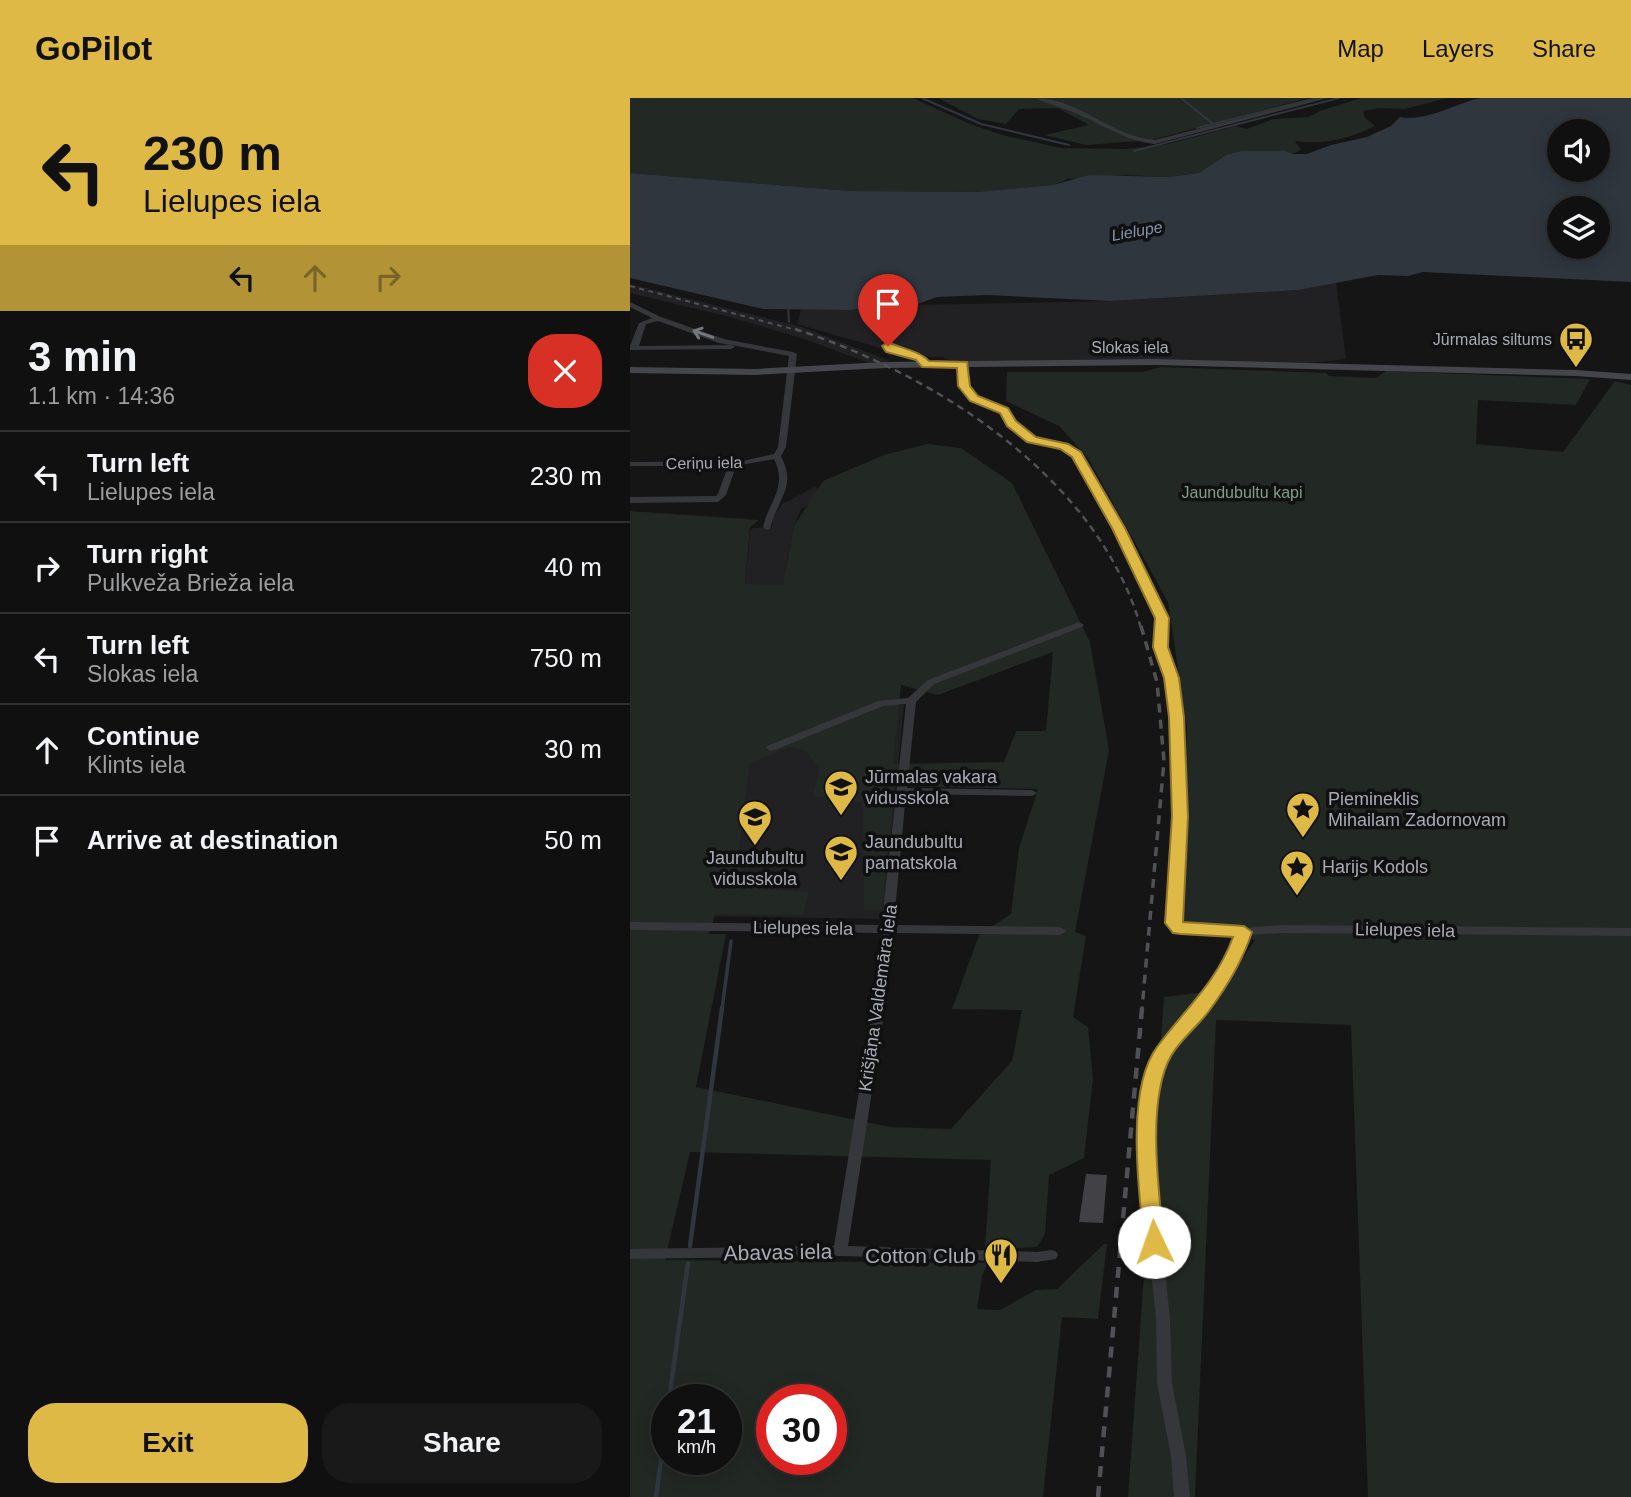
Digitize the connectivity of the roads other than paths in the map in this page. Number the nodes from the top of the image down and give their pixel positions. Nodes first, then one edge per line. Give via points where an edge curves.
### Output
1 (1038, 98) edge
2 (1325, 98) edge
3 (630, 304) edge
4 (903, 311) dead end
5 (630, 319) edge
6 (658, 319) junction
7 (643, 323) junction
8 (744, 347) junction
9 (632, 348) edge
10 (926, 365) junction
11 (962, 365) junction
12 (790, 370) junction
13 (631, 373) edge
14 (1631, 377) edge
15 (777, 456) junction
16 (733, 463) junction
17 (630, 464) edge
18 (630, 500) edge
19 (767, 527) dead end
20 (1079, 625) dead end
21 (911, 701) junction
22 (771, 748) dead end
23 (902, 791) junction
24 (1032, 793) dead end
25 (630, 926) edge
26 (890, 930) junction
27 (1060, 931) dead end
28 (1244, 932) junction
29 (1631, 932) edge
30 (840, 1251) junction
31 (630, 1255) edge
32 (1051, 1255) dead end
33 (1182, 1497) edge

1 - 2 street via 1078,111 1109,129 1155,142
3 - 6 street
4 - 10 street via 893,321 888,346 920,358
5 - 7 street
6 - 7 street
8 -> 6 street
7 - 9 street
8 - 9 street
8 - 12 street via 793,354
10 - 11 main road, Slokas iela
10 - 12 main road, Slokas iela
11 - 14 main road, Slokas iela via 1170,362
11 - 28 street, Lielupes iela via 964,386 974,399 1004,410 1032,440 1063,446 1077,455 1119,528 1162,618 1160,647 1172,678 1180,816 1174,923 1180,929
12 - 13 main road, Slokas iela
12 - 15 street via 782,447
15 - 16 street, Ceriņu iela
15 - 19 street via 786,480
16 - 17 street, Ceriņu iela
16 - 18 street via 718,499
20 - 21 street via 931,682
21 - 22 street via 881,703
21 - 23 street, Krišjāņa Valdemāra iela
23 - 24 street
23 - 26 street, Krišjāņa Valdemāra iela
25 - 26 street, Lielupes iela
26 - 27 street, Lielupes iela
26 - 30 street, Krišjāņa Valdemāra iela
28 - 29 street, Lielupes iela
28 - 33 street via 1237,952 1203,1006 1163,1052 1154,1072 1148,1116 1147,1170 1166,1390 1178,1441
30 - 31 street, Abavas iela
30 - 32 street, Abavas iela

